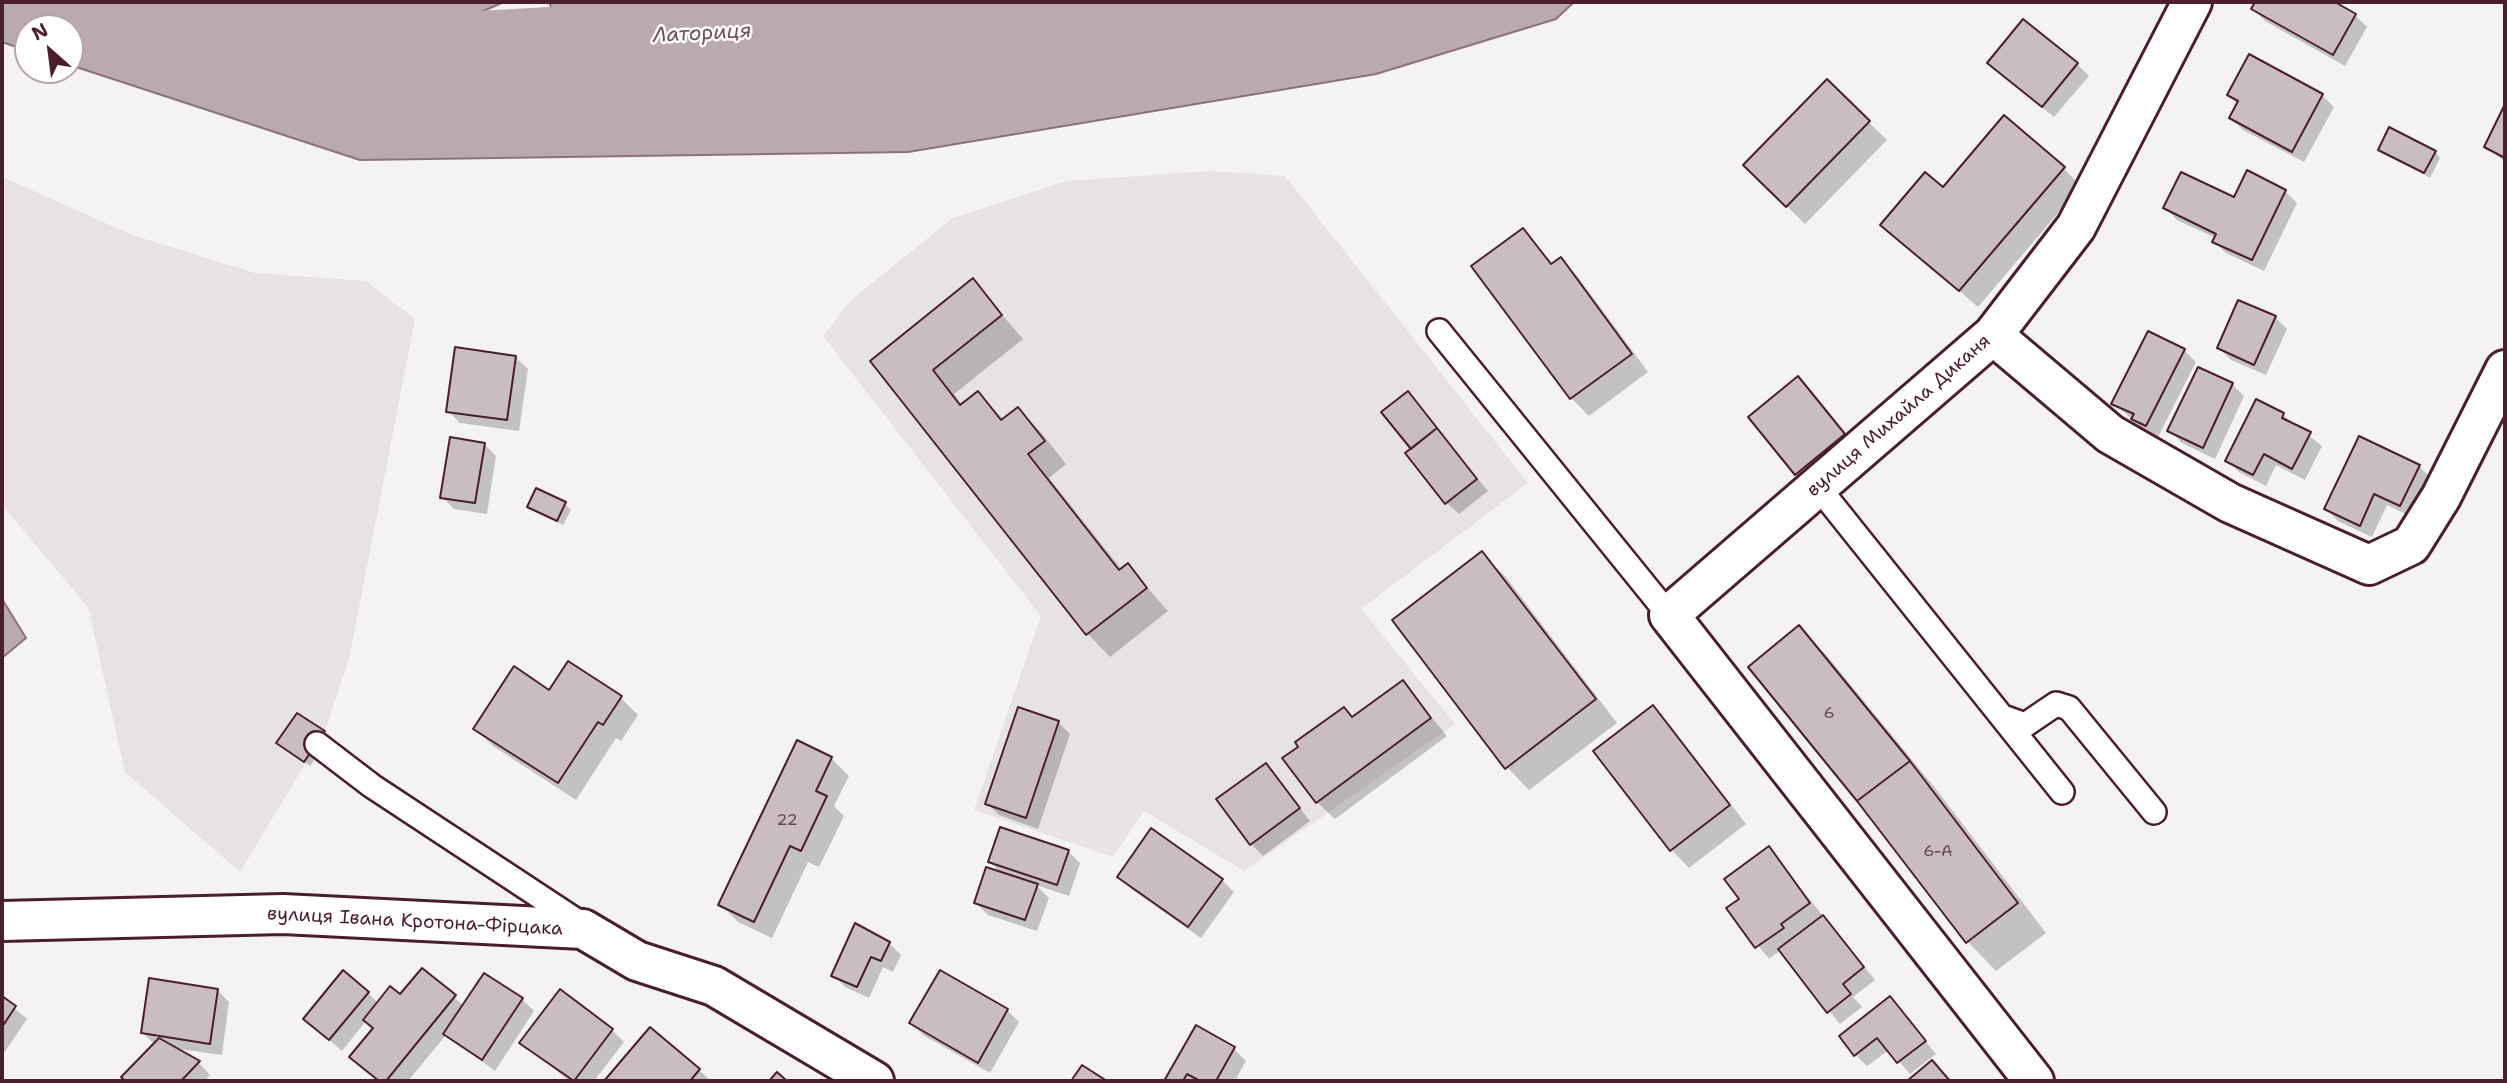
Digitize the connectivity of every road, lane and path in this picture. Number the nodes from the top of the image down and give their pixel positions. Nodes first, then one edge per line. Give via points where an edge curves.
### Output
1 (2192, 2) edge
2 (1439, 331) dead end
3 (1993, 335) junction
4 (2505, 370) edge
5 (1818, 487) junction
6 (1670, 615) junction
7 (2003, 717) junction
8 (317, 744) dead end
9 (2062, 792) dead end
10 (2154, 812) dead end
11 (2, 921) edge
12 (637, 961) junction
13 (874, 1081) edge
14 (2034, 1081) edge

1 - 3 street, вулиця Михайла Диканя via 2076,227
2 - 6 lane
3 - 4 street via 2110,434 2230,503 2369,565 2410,545 2441,497
3 - 5 street, вулиця Михайла Диканя
5 - 6 street, вулиця Михайла Диканя
5 - 7 lane
6 - 14 street
7 - 9 lane
7 - 10 lane via 2025,725 2056,704 2068,708
8 - 12 lane via 372,786
11 - 12 street, вулиця Івана Кротона-Фірцака via 283,914 583,929
12 - 13 street, вулиця Івана Кротона-Фірцака via 714,986

